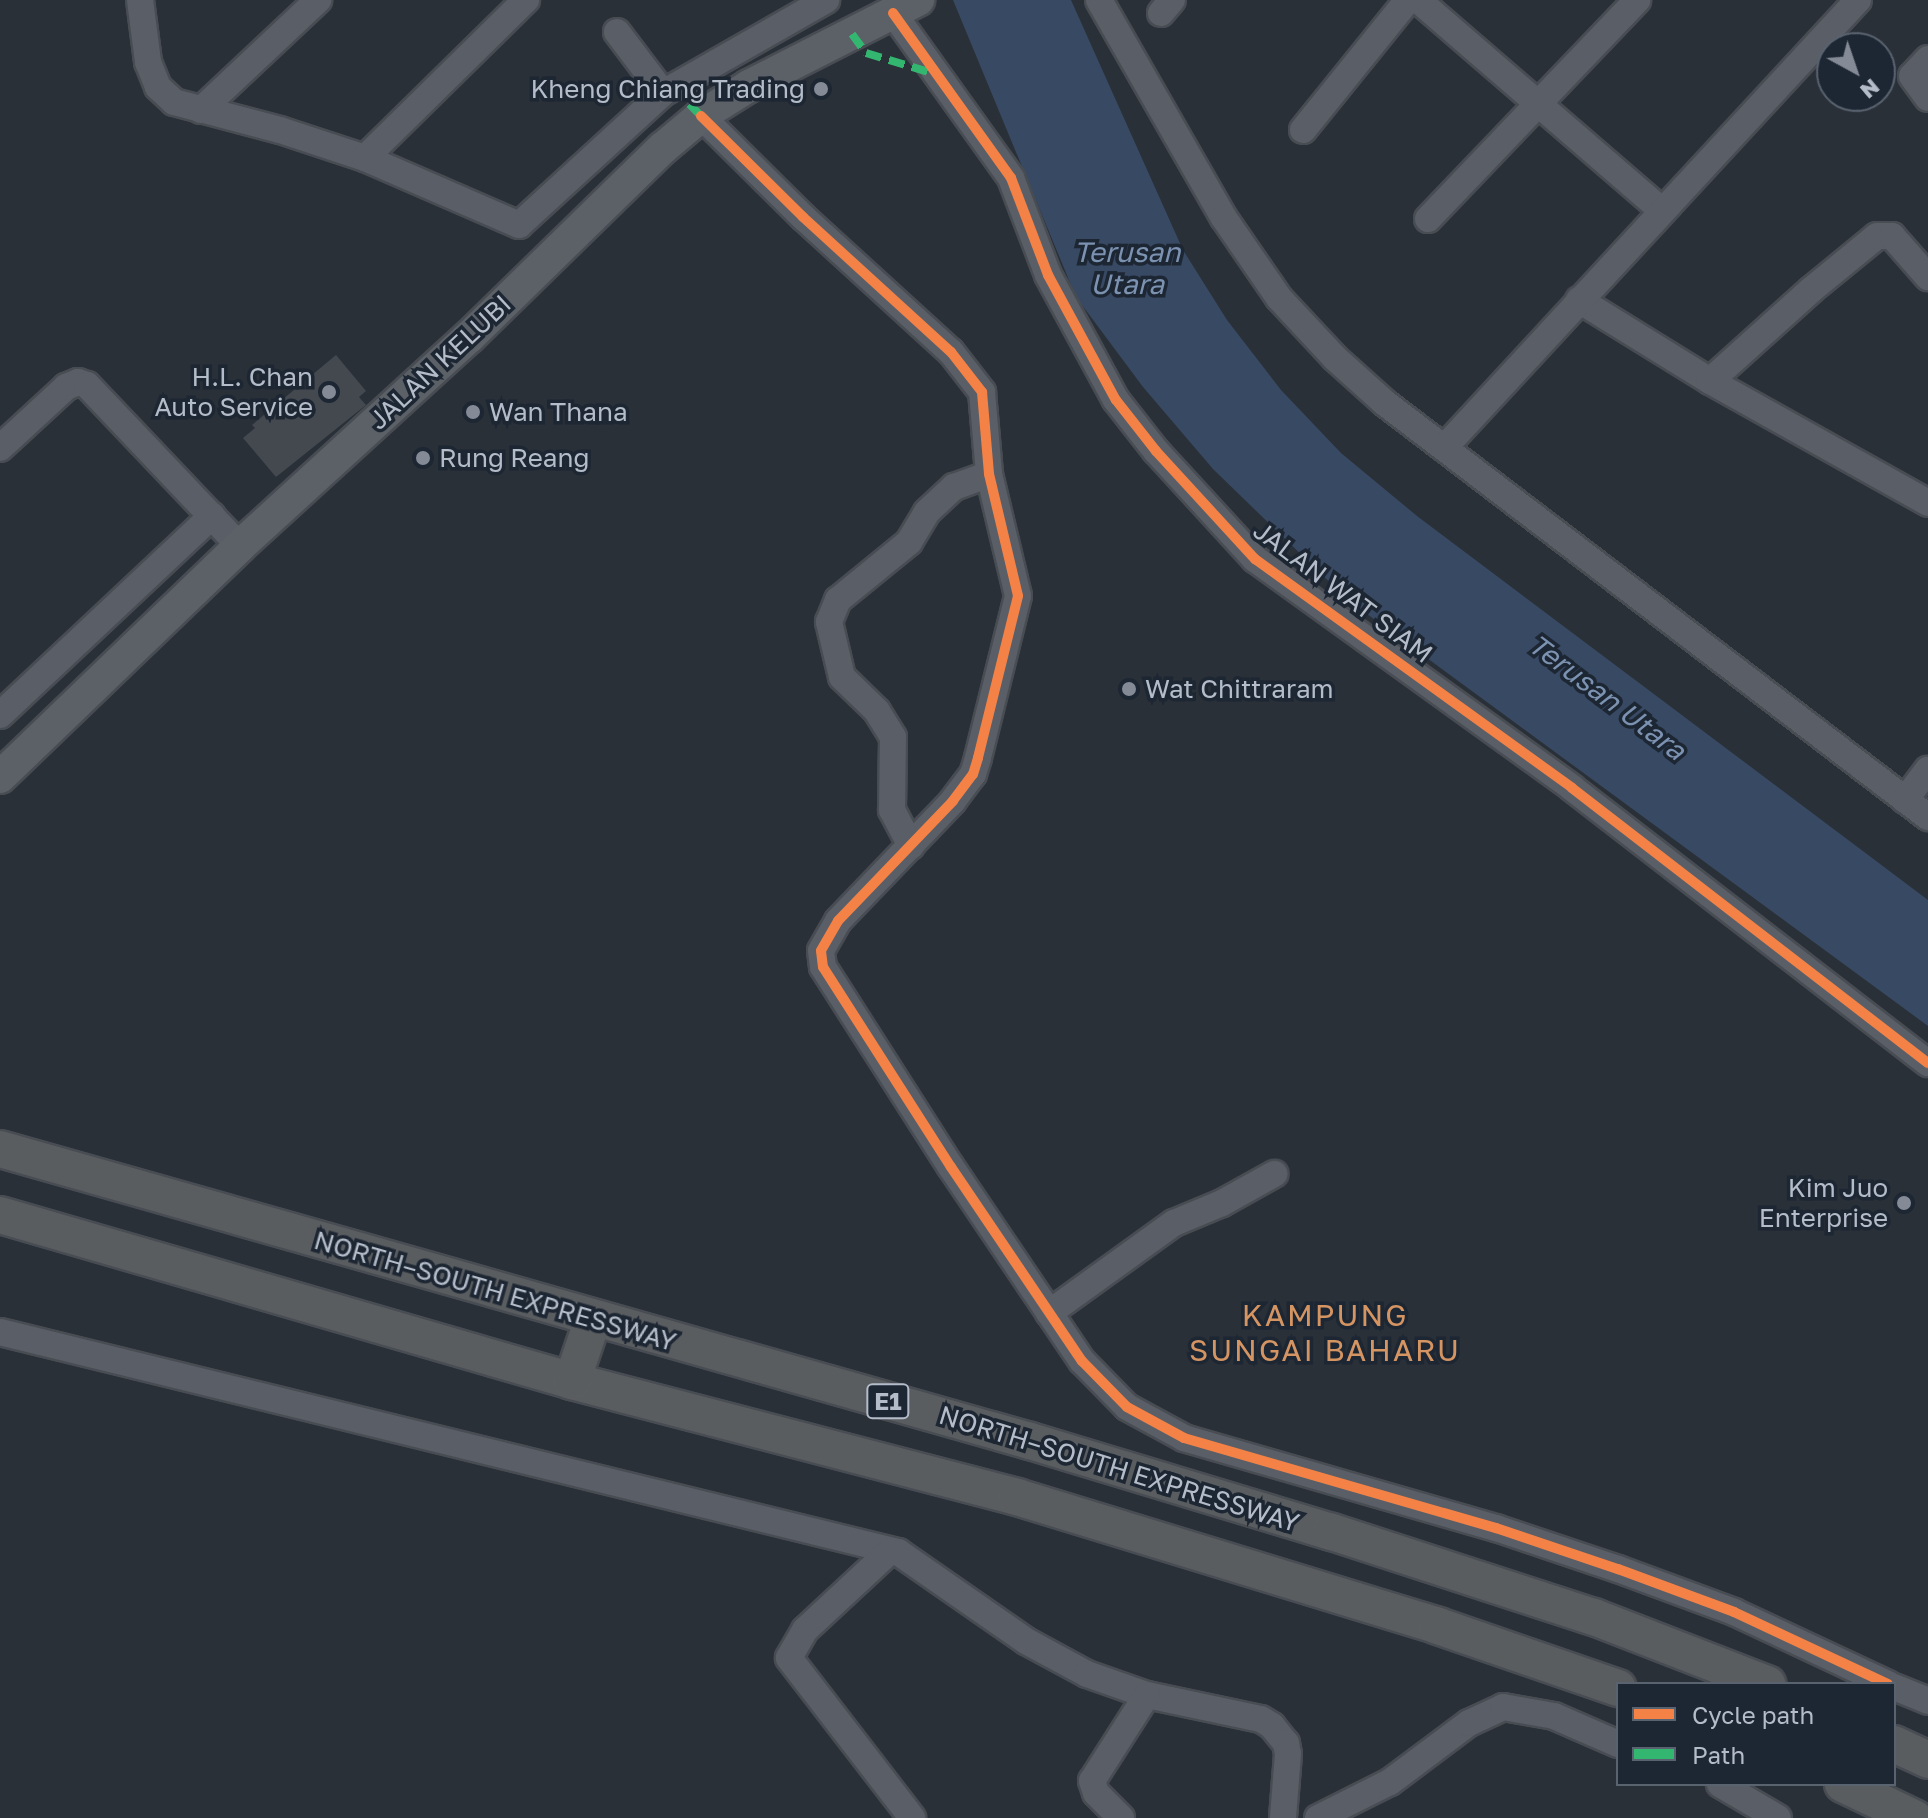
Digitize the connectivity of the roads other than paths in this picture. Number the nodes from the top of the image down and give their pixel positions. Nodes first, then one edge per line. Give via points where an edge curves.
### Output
1 (140, 0) edge
2 (318, 0) edge
3 (526, 0) edge
4 (826, 0) edge
5 (837, 0) edge
6 (1099, 0) edge
7 (1114, 0) edge
8 (1408, 0) edge
9 (1418, 0) edge
10 (1637, 0) edge
11 (1858, 0) edge
12 (910, 4) edge
13 (617, 32) dead end
14 (852, 34) junction
15 (1122, 37) junction
16 (1928, 59) edge
17 (663, 93) junction
18 (1928, 98) edge
19 (1539, 105) junction
20 (201, 110) junction
21 (701, 116) junction
22 (635, 117) junction
23 (1303, 130) dead end
24 (663, 148) junction
25 (365, 158) junction
26 (1661, 210) junction
27 (1428, 219) dead end
28 (1928, 277) edge
29 (1579, 300) junction
30 (1710, 381) junction
31 (0, 448) edge
32 (1444, 448) junction
33 (989, 474) junction
34 (1928, 503) edge
35 (212, 516) junction
36 (240, 546) junction
37 (0, 715) edge
38 (1928, 770) edge
39 (0, 777) edge
40 (1905, 800) junction
41 (1928, 817) edge
42 (911, 846) junction
43 (1928, 1063) edge
44 (0, 1149) edge
45 (1274, 1174) dead end
46 (0, 1215) edge
47 (1049, 1313) junction
48 (593, 1319) junction
49 (0, 1332) edge
50 (572, 1381) junction
51 (890, 1551) junction
52 (1762, 1682) edge
53 (1884, 1682) edge
54 (1616, 1687) edge
55 (1896, 1688) edge
56 (1147, 1695) junction
57 (1928, 1701) edge
58 (1616, 1743) edge
59 (1896, 1745) edge
60 (1928, 1760) edge
61 (1723, 1786) edge
62 (1847, 1786) edge
63 (912, 1818) edge
64 (1121, 1818) edge
65 (1283, 1818) edge
66 (1318, 1818) edge
67 (1778, 1818) edge
68 (1914, 1818) edge

1 - 20 street via 148,62 158,87 174,102
2 - 20 street
3 - 25 street
4 - 17 street
5 - 14 street
6 - 15 street
7 - 15 street
8 - 23 street
9 - 19 street
10 - 19 street
11 - 26 street
12 - 14 main road, JALAN KELUBI
12 - 43 street, JALAN WAT SIAM via 1011,178 1048,275 1116,400 1255,559 1572,788
13 - 17 street
14 - 21 main road, JALAN KELUBI
15 - 32 street via 1224,218 1279,298 1335,358
16 - 18 street via 1912,76
17 - 22 street
19 - 26 street
19 - 27 street
20 - 25 street
21 - 24 main road, JALAN KELUBI
21 - 33 street via 976,380 985,408
22 - 24 street
22 - 25 street via 519,225
24 - 36 main road, JALAN KELUBI via 469,337
26 - 29 street
28 - 30 street via 1892,236 1877,236
29 - 30 street
29 - 32 street
30 - 34 street
31 - 35 street via 78,382 87,385
32 - 40 street
33 - 42 street via 1017,586 1016,609 973,774
33 - 42 street via 954,487 927,512 909,542 838,600 829,622 842,677 877,711 893,737 892,810
35 - 36 street
35 - 37 street
36 - 39 main road, JALAN KELUBI
38 - 40 street
40 - 41 street
42 - 47 street via 838,921 821,951 823,967
44 - 48 highway, NORTH–SOUTH EXPRESSWAY / E1
45 - 47 street via 1174,1223
46 - 50 highway, E1
47 - 53 street via 1111,1394 1184,1438 1618,1569 1734,1612
48 - 50 highway
48 - 52 highway, NORTH–SOUTH EXPRESSWAY / E1 via 1332,1532 1603,1621
49 - 51 street
50 - 54 highway, E1 via 1017,1497 1438,1626
51 - 56 street via 1046,1654
51 - 63 street via 805,1630 789,1658
55 - 57 street
56 - 64 street via 1092,1781 1096,1793
56 - 65 street via 1272,1726 1288,1754
58 - 66 street via 1554,1716 1503,1707 1469,1723 1390,1782
59 - 60 highway
61 - 67 street
62 - 68 highway

